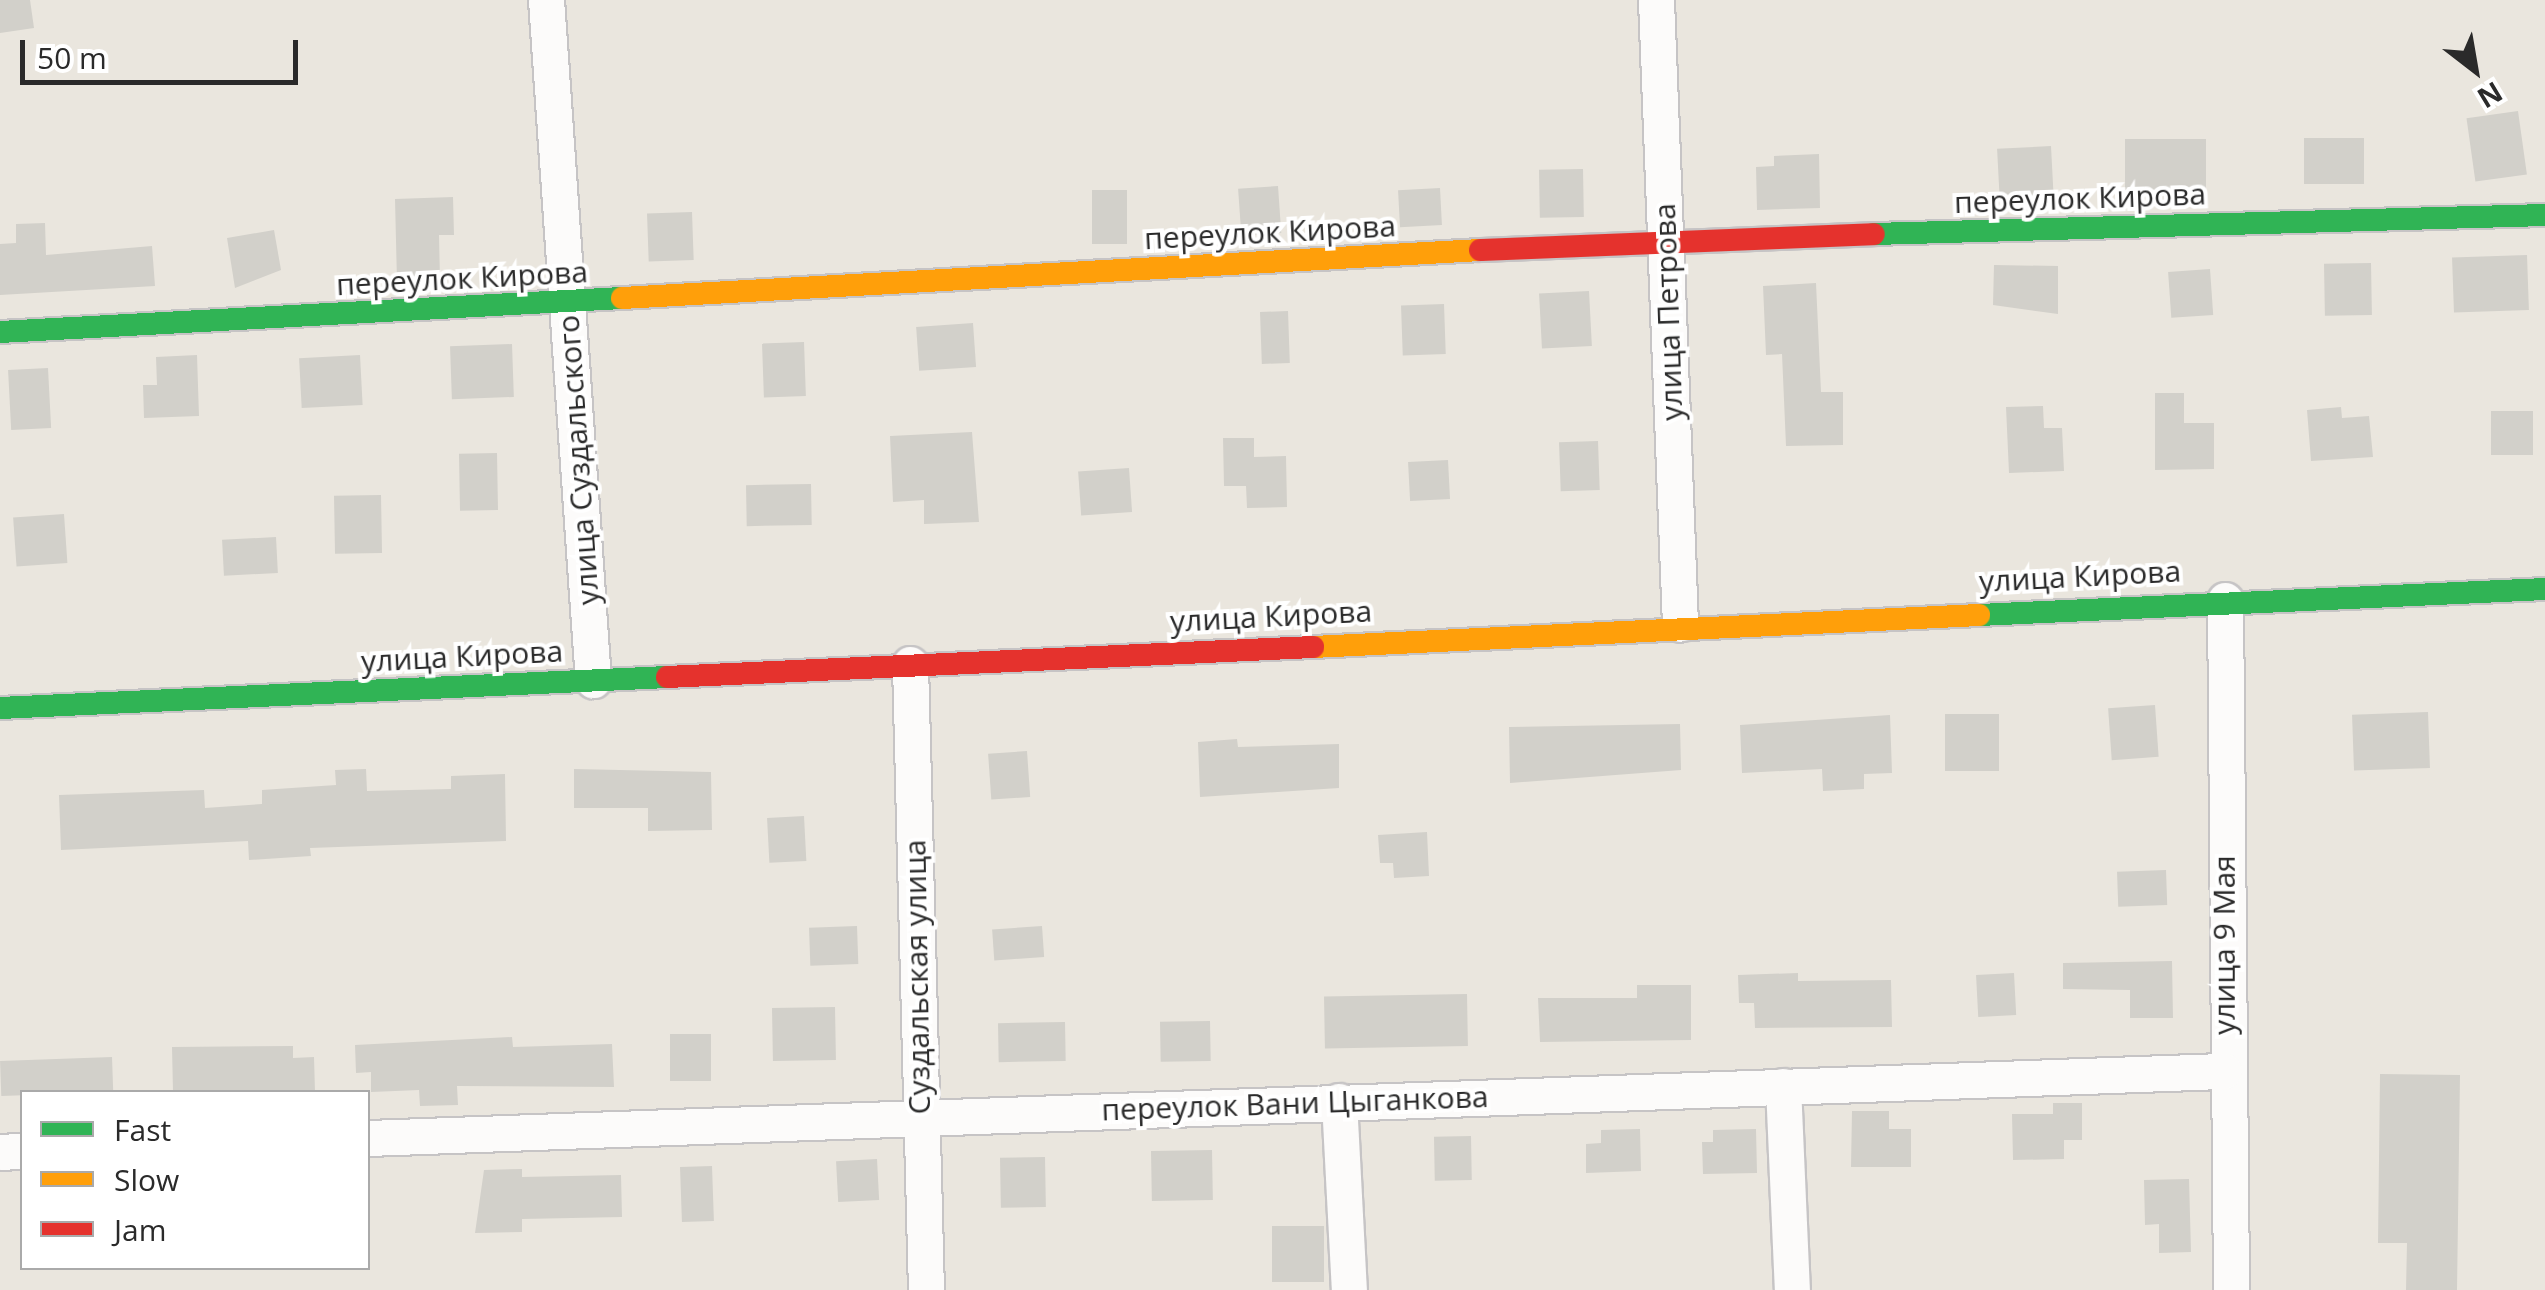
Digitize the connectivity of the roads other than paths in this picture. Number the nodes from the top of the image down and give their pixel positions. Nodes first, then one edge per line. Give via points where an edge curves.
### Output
1 (546, 0) edge
2 (1656, 0) edge
3 (2545, 215) edge
4 (1666, 240) junction
5 (566, 302) junction
6 (0, 332) edge
7 (2545, 589) edge
8 (2225, 600) junction
9 (1680, 624) junction
10 (910, 664) junction
11 (593, 680) junction
12 (0, 708) edge
13 (2224, 1071) junction
14 (1782, 1086) junction
15 (1339, 1102) junction
16 (920, 1116) junction
17 (370, 1138) edge
18 (926, 1290) edge
19 (1349, 1290) edge
20 (1792, 1290) edge
21 (2231, 1290) edge

1 - 5 street, улица Суздальского
2 - 4 street, улица Петрова
3 - 4 street, переулок Кирова
4 - 5 street, переулок Кирова
4 - 9 street, улица Петрова
5 - 6 street, переулок Кирова
5 - 11 street, улица Суздальского
7 - 8 street, улица Кирова
8 - 9 street, улица Кирова
8 - 13 street, улица 9 Мая
9 - 10 street, улица Кирова
10 - 11 street, улица Кирова
10 - 16 street, Суздальская улица
11 - 12 street, улица Кирова
13 - 14 street, переулок Вани Цыганкова
13 - 21 street, улица 9 Мая
14 - 15 street, переулок Вани Цыганкова
14 - 20 street
15 - 16 street, переулок Вани Цыганкова
15 - 19 street
16 - 17 street, переулок Вани Цыганкова
16 - 18 street, Суздальская улица

